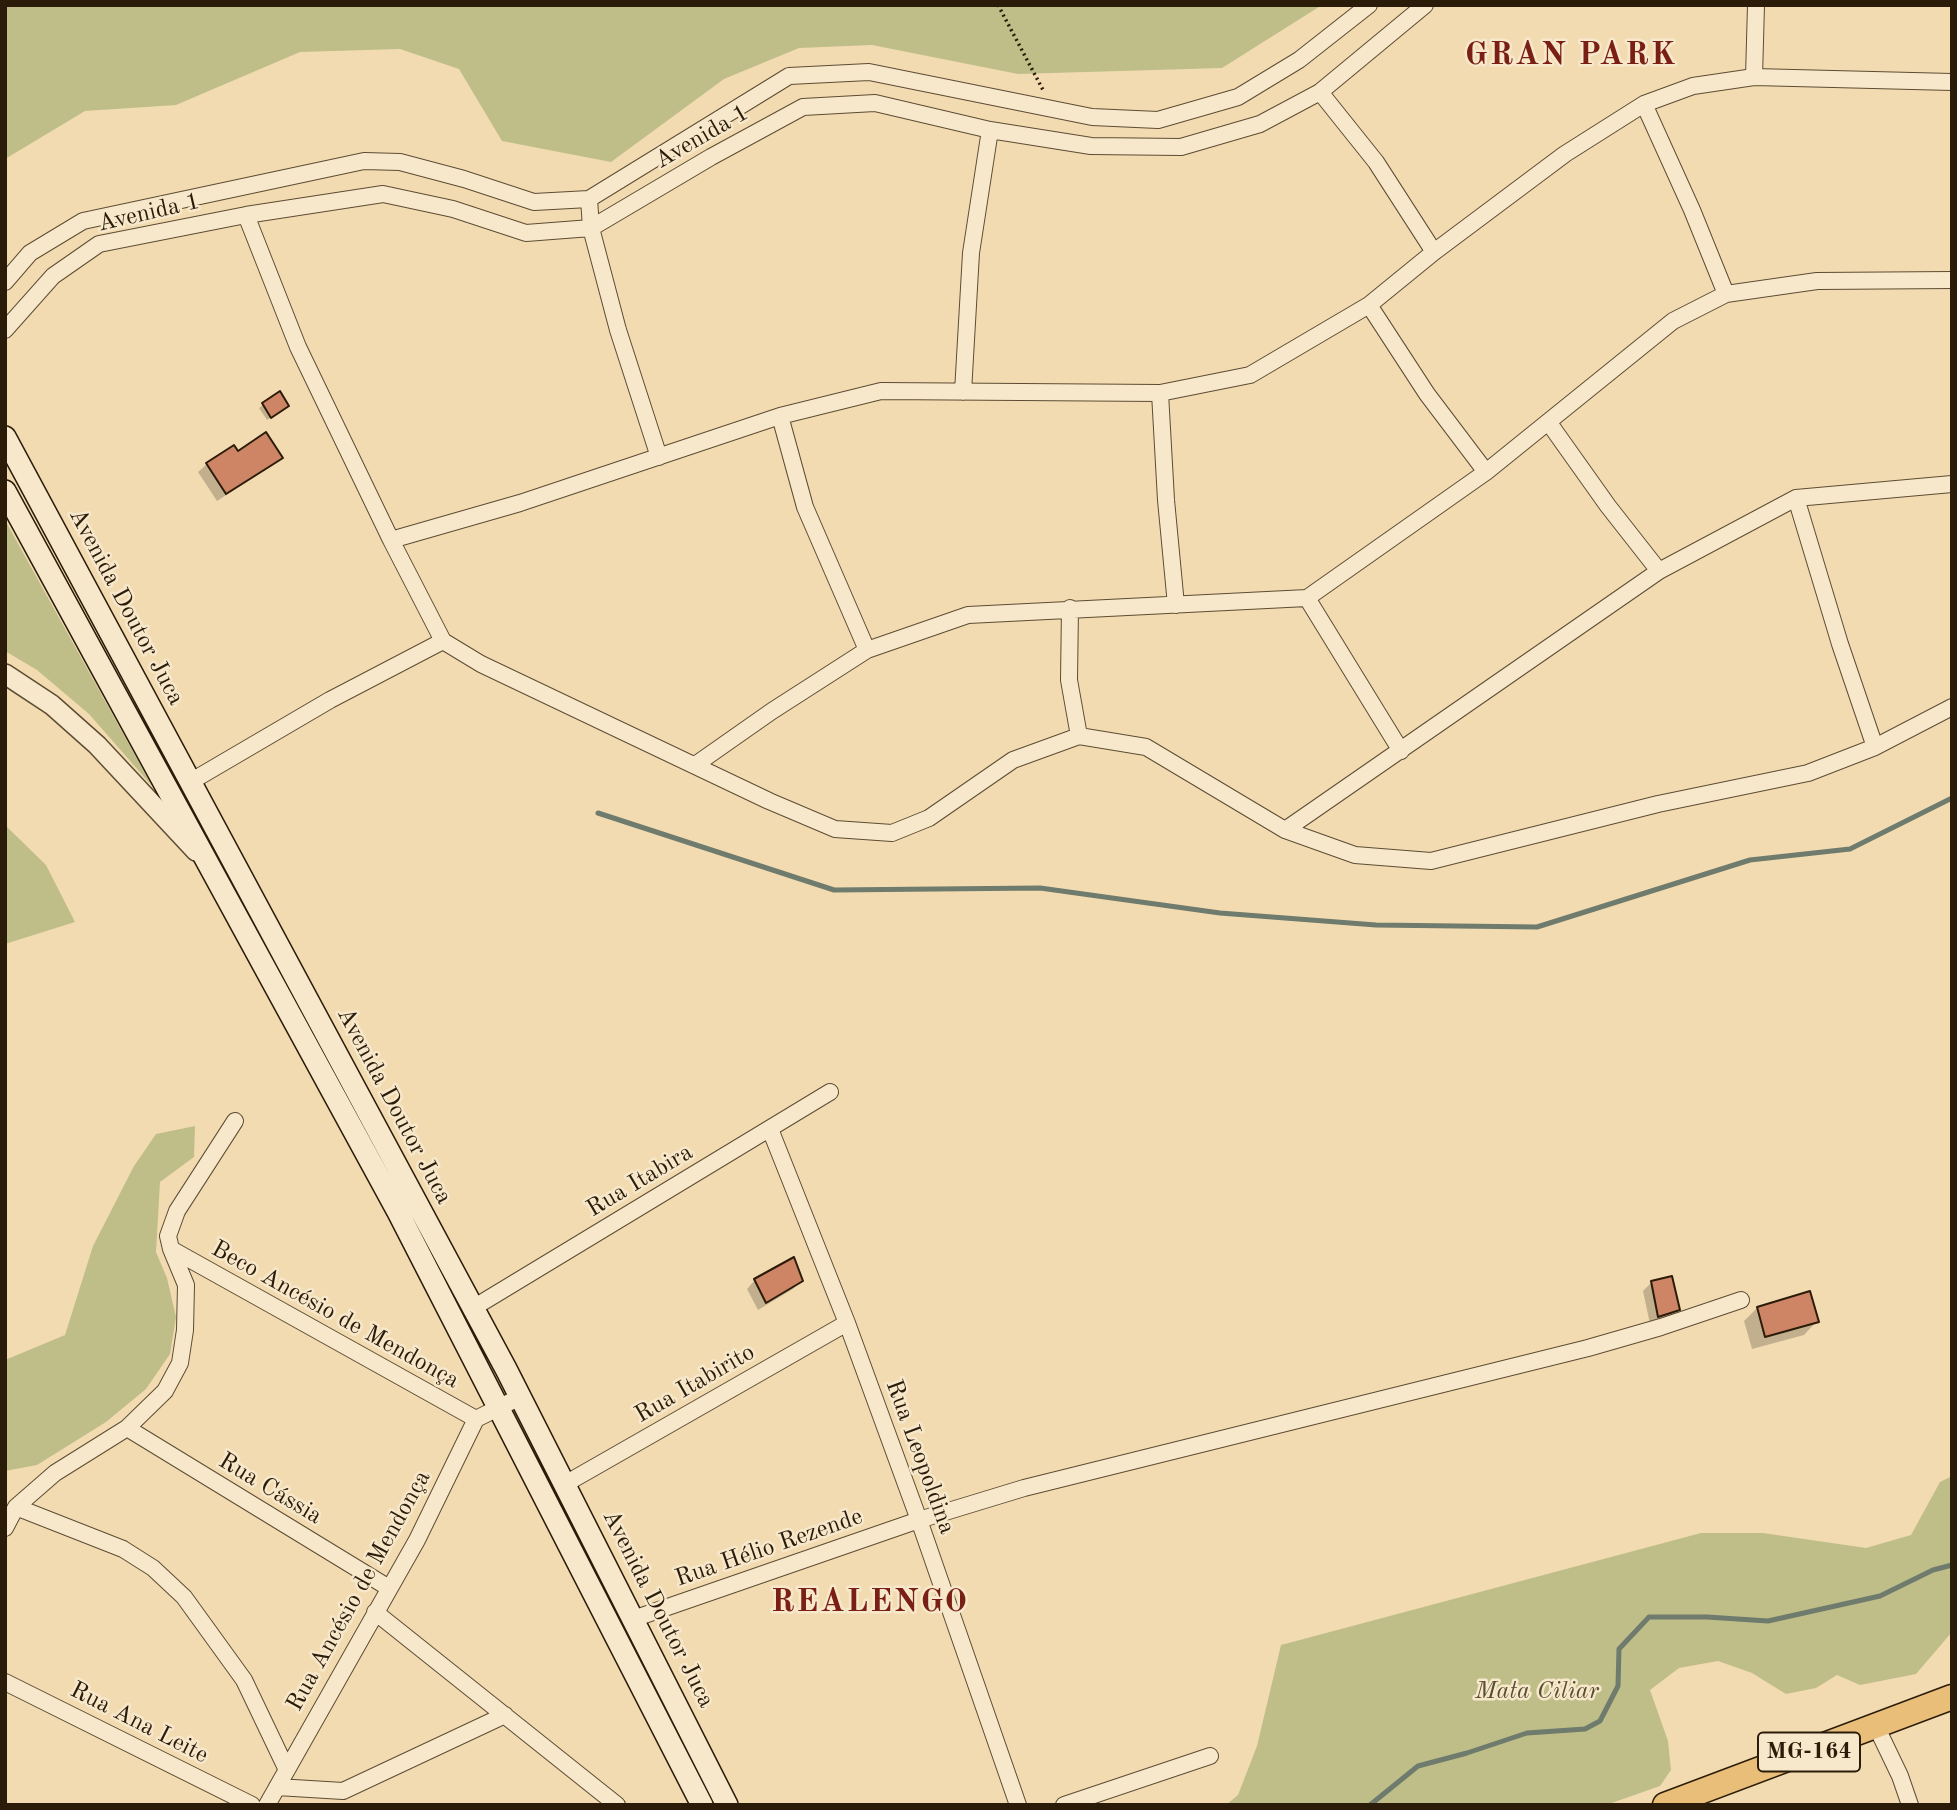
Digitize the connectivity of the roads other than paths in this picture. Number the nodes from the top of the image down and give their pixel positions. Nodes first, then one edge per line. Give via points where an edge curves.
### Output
1 (1369, 5) edge
2 (1425, 5) edge
3 (1756, 5) edge
4 (1754, 78) junction
5 (1952, 82) edge
6 (1320, 92) junction
7 (1644, 104) junction
8 (990, 131) junction
9 (589, 200) junction
10 (246, 215) junction
11 (591, 229) junction
12 (1434, 252) junction
13 (1952, 280) edge
14 (5, 282) edge
15 (1726, 294) junction
16 (1369, 305) junction
17 (5, 330) edge
18 (964, 392) junction
19 (1160, 393) junction
20 (780, 416) junction
21 (1549, 423) junction
22 (5, 437) edge
23 (659, 457) junction
24 (1486, 471) junction
25 (1952, 484) edge
26 (5, 491) edge
27 (1796, 498) junction
28 (391, 540) junction
29 (1659, 571) junction
30 (1307, 598) junction
31 (1175, 605) junction
32 (1070, 608) junction
33 (443, 641) junction
34 (867, 650) junction
35 (5, 674) edge
36 (1952, 707) edge
37 (1079, 736) junction
38 (1875, 747) junction
39 (1401, 751) junction
40 (695, 765) junction
41 (190, 782) junction
42 (1285, 830) junction
43 (210, 869) junction
44 (830, 1092) dead end
45 (235, 1121) dead end
46 (770, 1129) junction
47 (171, 1250) junction
48 (1741, 1300) dead end
49 (473, 1308) junction
50 (847, 1323) junction
51 (520, 1397) junction
52 (499, 1409) junction
53 (476, 1419) junction
54 (127, 1428) junction
55 (565, 1484) junction
56 (16, 1507) junction
57 (919, 1520) junction
58 (5, 1528) edge
59 (389, 1588) junction
60 (375, 1612) junction
61 (633, 1619) junction
62 (5, 1682) edge
63 (1952, 1697) edge
64 (505, 1715) junction
65 (1876, 1726) junction
66 (1210, 1756) dead end
67 (286, 1770) junction
68 (276, 1787) junction
69 (340, 1798) edge
70 (252, 1805) edge
71 (267, 1805) edge
72 (617, 1805) edge
73 (702, 1805) edge
74 (727, 1805) edge
75 (1018, 1805) edge
76 (1064, 1805) edge
77 (1665, 1805) edge
78 (1910, 1805) edge

1 - 9 street, Avenida 1 via 1299,60 1238,97 1158,120 1092,117 869,72 789,76
2 - 6 street, Avenida 1
3 - 4 street
4 - 5 street
4 - 7 street via 1693,86
6 - 8 street, Avenida 1 via 1260,124 1181,147 1091,146
6 - 12 street via 1376,162
7 - 12 street via 1565,154
7 - 15 street
8 - 11 street, Avenida 1 via 875,103 803,107
8 - 18 street via 971,253
9 - 11 street
9 - 14 street, Avenida 1 via 534,202 400,162 364,161 83,221 30,253
10 - 11 street, Avenida 1 via 383,194 453,209 526,233
10 - 17 street, Avenida 1 via 99,244 52,276
10 - 28 street via 298,347
11 - 23 street
12 - 16 street
13 - 15 street via 1817,281
15 - 21 street via 1673,321
16 - 19 street via 1250,375
16 - 24 street via 1427,394
18 - 19 street
18 - 20 street via 881,391
19 - 31 street
20 - 23 street
20 - 34 street via 805,507
21 - 24 street
21 - 29 street
22 - 41 main road, Avenida Doutor Juca
23 - 28 street
24 - 30 street
25 - 27 street
26 - 43 main road, Avenida Doutor Juca
27 - 29 street
27 - 38 street
28 - 33 street
29 - 39 street
30 - 31 street
30 - 39 street
31 - 32 street
32 - 34 street via 968,615
32 - 37 street via 1069,680
33 - 40 street via 481,664
33 - 41 street
34 - 40 street
35 - 43 street via 51,705 97,745
36 - 38 street
37 - 40 street via 1013,760 929,818 892,833 835,829
37 - 42 street via 1146,747
38 - 42 street via 1808,774 1658,804 1431,862 1355,855
39 - 42 street
41 - 49 main road, Avenida Doutor Juca
43 - 52 main road, Avenida Doutor Juca via 398,1212
44 - 46 street, Rua Itabira
45 - 47 street via 177,1211 168,1236
46 - 49 street, Rua Itabira
46 - 50 street, Rua Leopoldina
47 - 53 street, Beco Ancésio de Mendonça
47 - 54 street via 186,1285 180,1363 165,1391
48 - 57 street, Rua Hélio Rezende via 1588,1348 1024,1488
49 - 51 main road, Avenida Doutor Juca
50 - 55 street, Rua Itabirito
50 - 57 street, Rua Leopoldina
51 - 52 street
51 - 55 main road, Avenida Doutor Juca
52 - 53 street
52 - 73 main road, Avenida Doutor Juca
53 - 59 street, Rua Ancésio de Mendonça
54 - 56 street via 55,1473
54 - 59 street, Rua Cássia
55 - 61 main road, Avenida Doutor Juca
56 - 58 street
56 - 67 street via 123,1549 153,1568 184,1597 244,1680
57 - 61 street, Rua Hélio Rezende
57 - 75 street, Rua Leopoldina
59 - 60 street, Rua Ancésio de Mendonça
60 - 64 street
60 - 67 street, Rua Ancésio de Mendonça
61 - 74 main road, Avenida Doutor Juca
62 - 70 street, Rua Ana Leite
63 - 65 main road, MG-164
64 - 69 street
64 - 72 street
65 - 77 main road, MG-164
65 - 78 street
66 - 76 street
67 - 68 street, Rua Ancésio de Mendonça
68 - 69 street
68 - 71 street, Rua Ancésio de Mendonça

